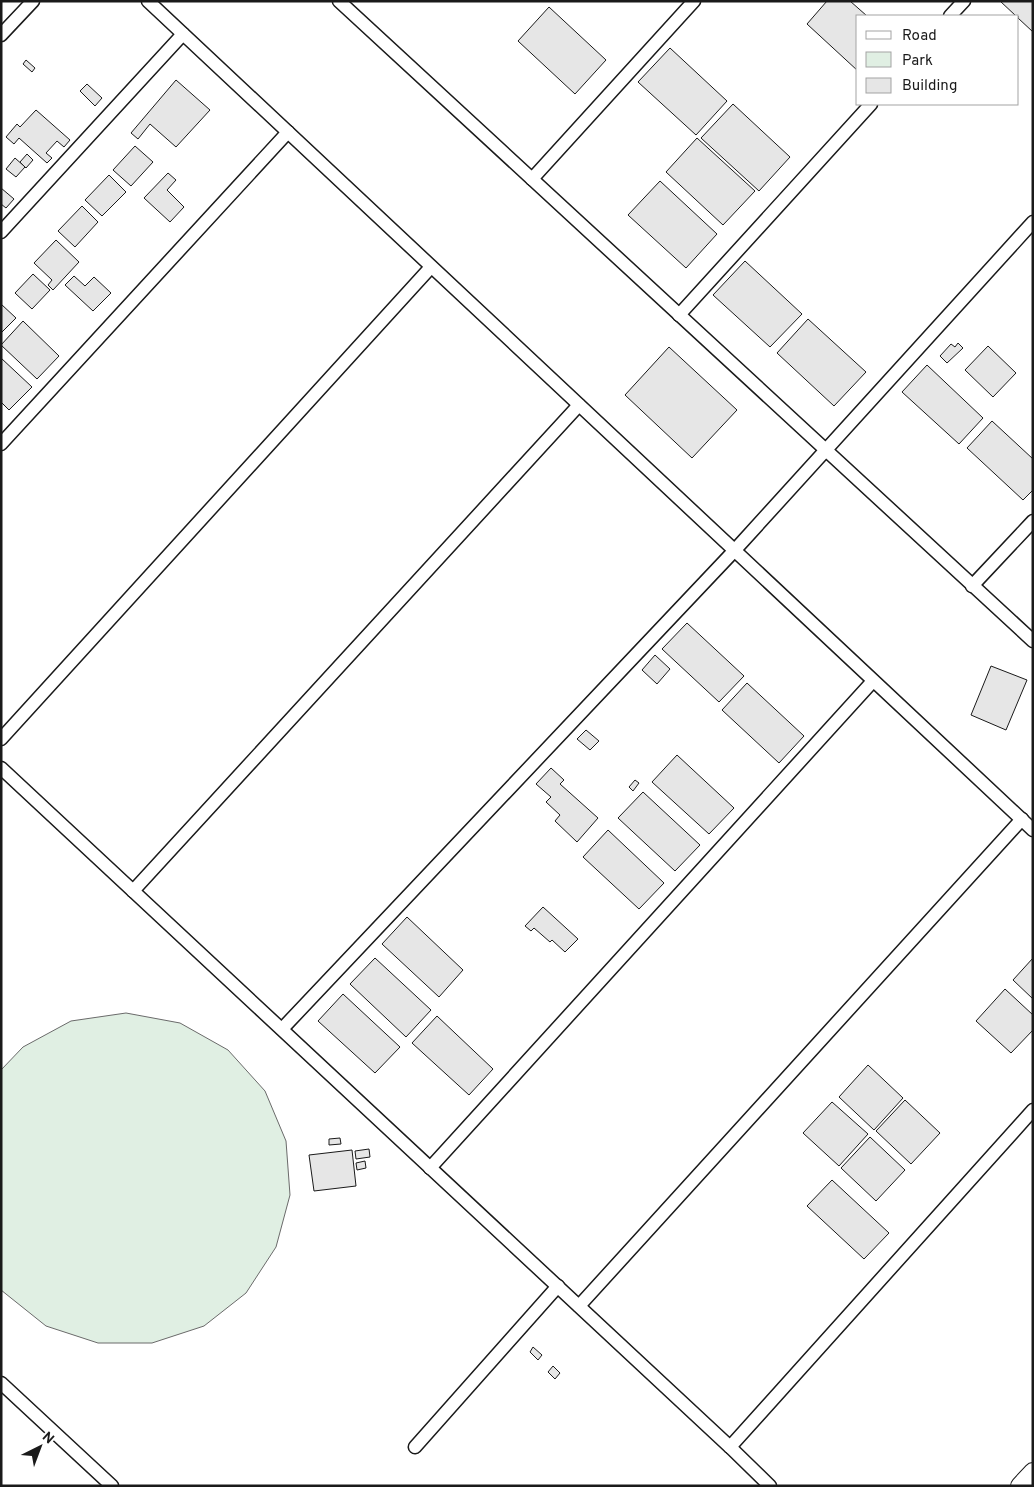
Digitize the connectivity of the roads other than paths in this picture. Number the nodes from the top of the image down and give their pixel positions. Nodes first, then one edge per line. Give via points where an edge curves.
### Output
1 (32, 1) edge
2 (148, 1) edge
3 (339, 1) edge
4 (694, 1) edge
5 (964, 1) edge
6 (951, 15) edge
7 (183, 34) junction
8 (1, 35) edge
9 (870, 105) edge
10 (288, 132) junction
11 (532, 179) junction
12 (1033, 222) edge
13 (1, 232) edge
14 (431, 266) junction
15 (679, 315) junction
16 (579, 405) junction
17 (1, 444) edge
18 (826, 450) junction
19 (1033, 521) edge
20 (734, 552) junction
21 (972, 586) junction
22 (1033, 641) edge
23 (873, 680) junction
24 (1, 739) edge
25 (1, 768) edge
26 (1022, 819) junction
27 (1033, 830) edge
28 (133, 891) junction
29 (282, 1030) junction
30 (1033, 1110) edge
31 (430, 1168) junction
32 (558, 1286) junction
33 (579, 1306) junction
34 (1, 1383) edge
35 (415, 1447) dead end
36 (730, 1447) junction
37 (1033, 1472) edge
38 (112, 1486) edge
39 (770, 1486) edge
40 (1020, 1486) edge

1 - 8 street
2 - 7 street
3 - 11 street
4 - 11 street
5 - 6 street
7 - 10 street
7 - 13 street
9 - 15 street
10 - 14 street
10 - 17 street
11 - 15 street
12 - 18 street
14 - 16 street
14 - 24 street
15 - 18 street
16 - 20 street
16 - 28 street
18 - 20 street
18 - 21 street
19 - 21 street
20 - 23 street
20 - 29 street
21 - 22 street
23 - 26 street
23 - 31 street
25 - 28 street
26 - 27 street
26 - 33 street
28 - 29 street
29 - 31 street
30 - 36 street
31 - 32 street
32 - 33 street
32 - 35 street
33 - 36 street
34 - 38 street
36 - 39 street
37 - 40 street

